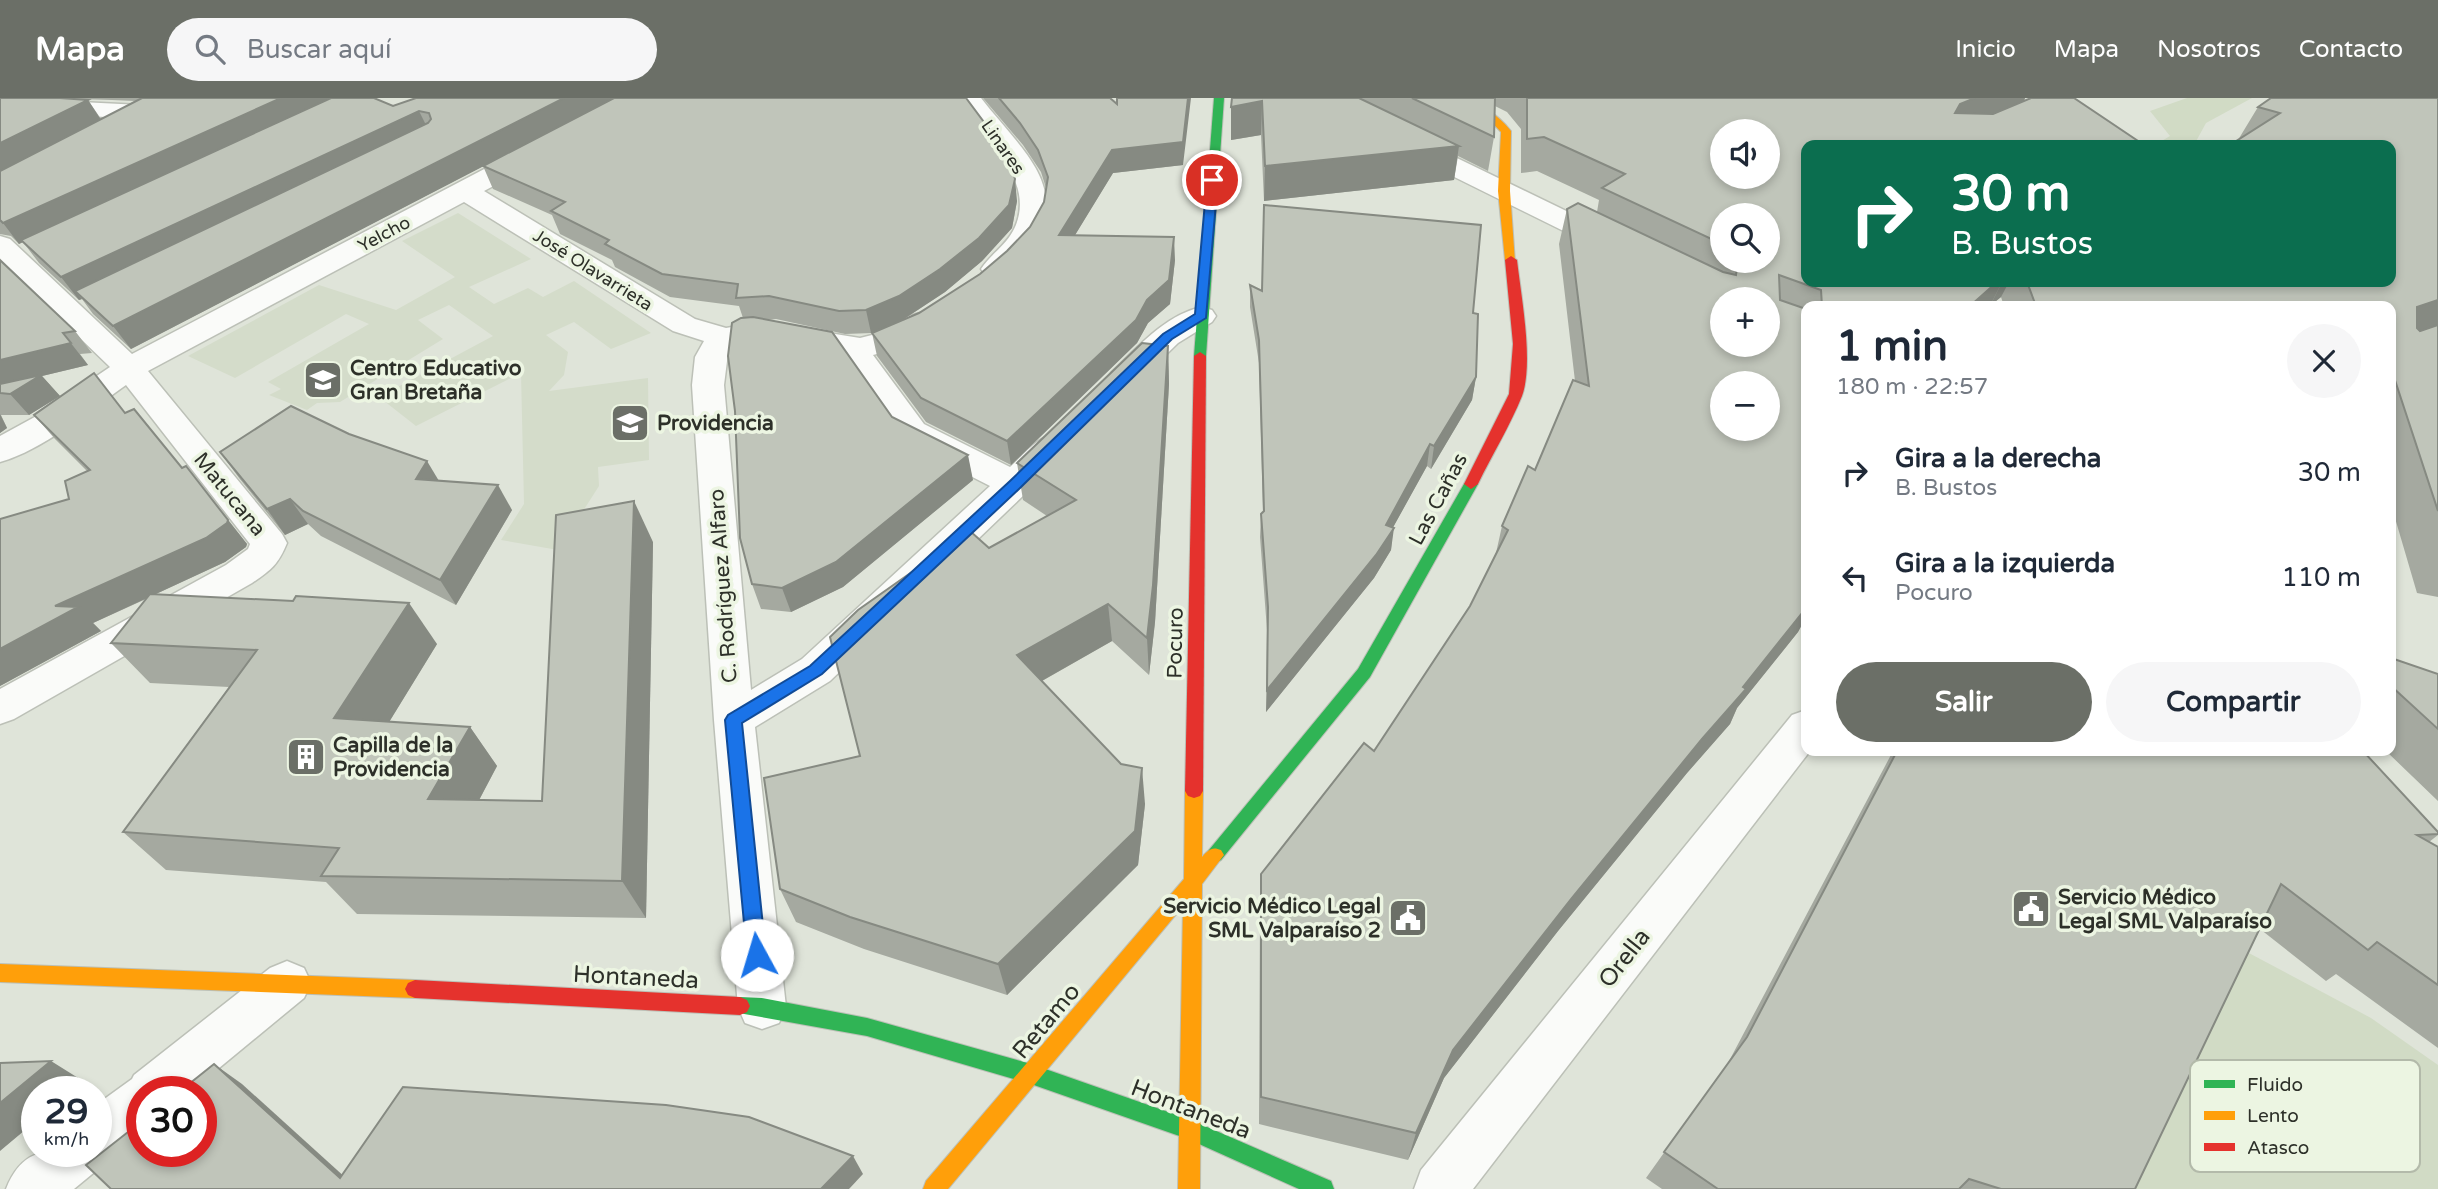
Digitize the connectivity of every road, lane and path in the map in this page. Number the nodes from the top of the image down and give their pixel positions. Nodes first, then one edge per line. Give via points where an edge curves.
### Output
1 (968, 98) edge
2 (1219, 98) edge
3 (1314, 98) edge
4 (1452, 98) edge
5 (0, 104) edge
6 (94, 136) edge
7 (552, 144) edge
8 (465, 191) junction
9 (1504, 191) junction
10 (19, 251) edge
11 (1638, 257) edge
12 (978, 284) edge
13 (938, 311) edge
14 (1201, 316) junction
15 (727, 338) junction
16 (851, 347) junction
17 (129, 368) junction
18 (47, 387) dead end
19 (0, 451) edge
20 (1015, 484) junction
21 (0, 708) edge
22 (734, 720) junction
23 (1801, 732) edge
24 (1193, 882) junction
25 (0, 973) edge
26 (286, 983) junction
27 (762, 1007) junction
28 (1031, 1074) junction
29 (172, 1076) edge
30 (126, 1113) edge
31 (112, 1124) edge
32 (1191, 1130) junction
33 (60, 1167) edge
34 (32, 1189) edge
35 (934, 1189) edge
36 (1189, 1189) edge
37 (1323, 1189) edge
38 (1440, 1189) edge

1 - 12 street, Linares via 1023,172 1034,199 1024,238
2 - 14 street, Pocuro
3 - 9 street
4 - 9 street, Las Cañas via 1502,123 1506,131
5 - 6 street via 150,107
7 - 8 street, Yelcho
8 - 15 street, José Olavarrieta via 684,325
8 - 17 street, Yelcho
9 - 11 street
9 - 24 street, Las Cañas via 1520,358 1516,394 1364,673
10 - 17 street, Matucana
13 - 16 street via 894,339
14 - 20 street via 1167,336
14 - 24 street, Pocuro
15 - 16 street via 753,331 774,332
15 - 22 street, C. Rodríguez Alfaro via 709,362 708,385
16 - 20 street via 912,432
17 - 18 street
17 - 19 street
17 - 21 street, Matucana via 269,542 263,557 239,574
20 - 22 street via 816,670
22 - 27 street, C. Rodríguez Alfaro
23 - 38 street, Orella
24 - 28 street, Retamo
24 - 32 street, Pocuro
25 - 26 street, Hontaneda
26 - 27 street, Hontaneda
26 - 29 street
27 - 28 street, Hontaneda via 867,1027
28 - 32 street, Hontaneda
28 - 35 street, Retamo
30 - 31 street
32 - 36 street, Pocuro
32 - 37 street, Hontaneda
33 - 34 street

